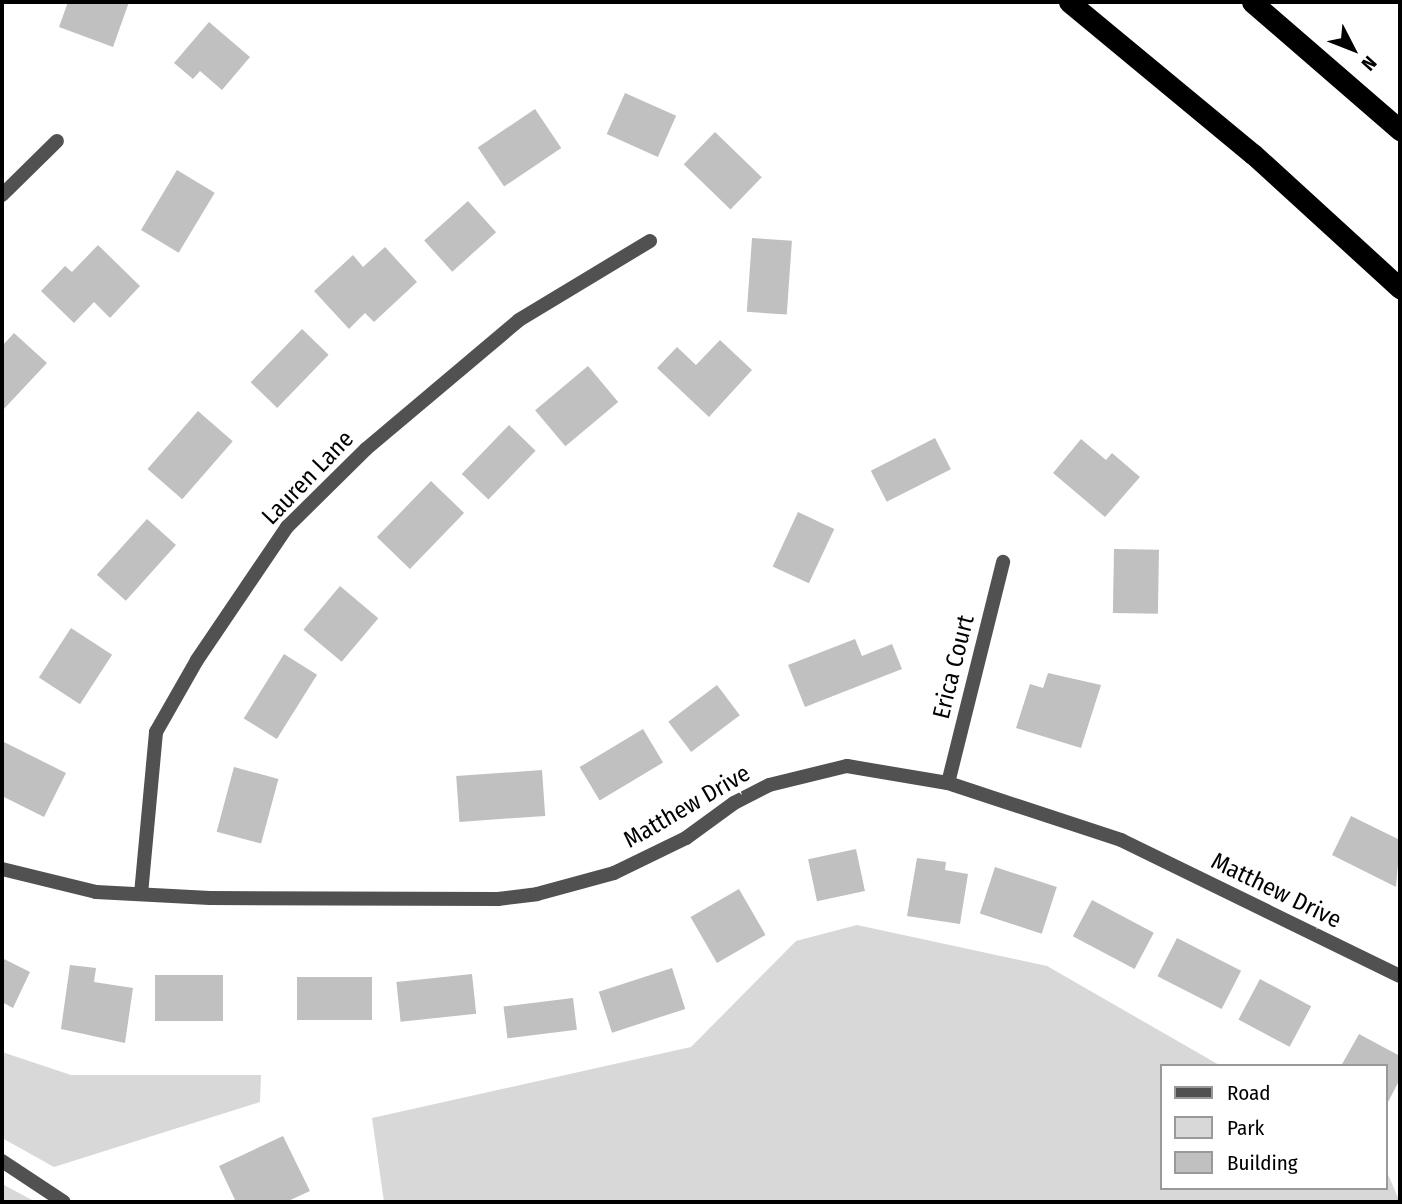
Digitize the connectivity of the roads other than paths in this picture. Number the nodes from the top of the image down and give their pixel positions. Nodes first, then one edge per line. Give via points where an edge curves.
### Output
1 (1069, 2) edge
2 (1252, 2) edge
3 (1400, 131) edge
4 (57, 141) dead end
5 (2, 195) edge
6 (649, 241) dead end
7 (1400, 288) edge
8 (1003, 562) dead end
9 (948, 783) junction
10 (2, 869) edge
11 (141, 894) junction
12 (1400, 976) edge
13 (2, 1161) edge
14 (64, 1202) edge

1 - 7 highway via 1253,154
2 - 3 highway
4 - 5 street
6 - 11 street, Lauren Lane via 519,320 366,449 287,527 197,660 156,732
8 - 9 street, Erica Court
9 - 11 street, Matthew Drive via 847,766 808,773 734,803 651,857 537,894 458,901
9 - 12 street, Matthew Drive via 1121,839
10 - 11 street, Matthew Drive via 96,892
13 - 14 street

